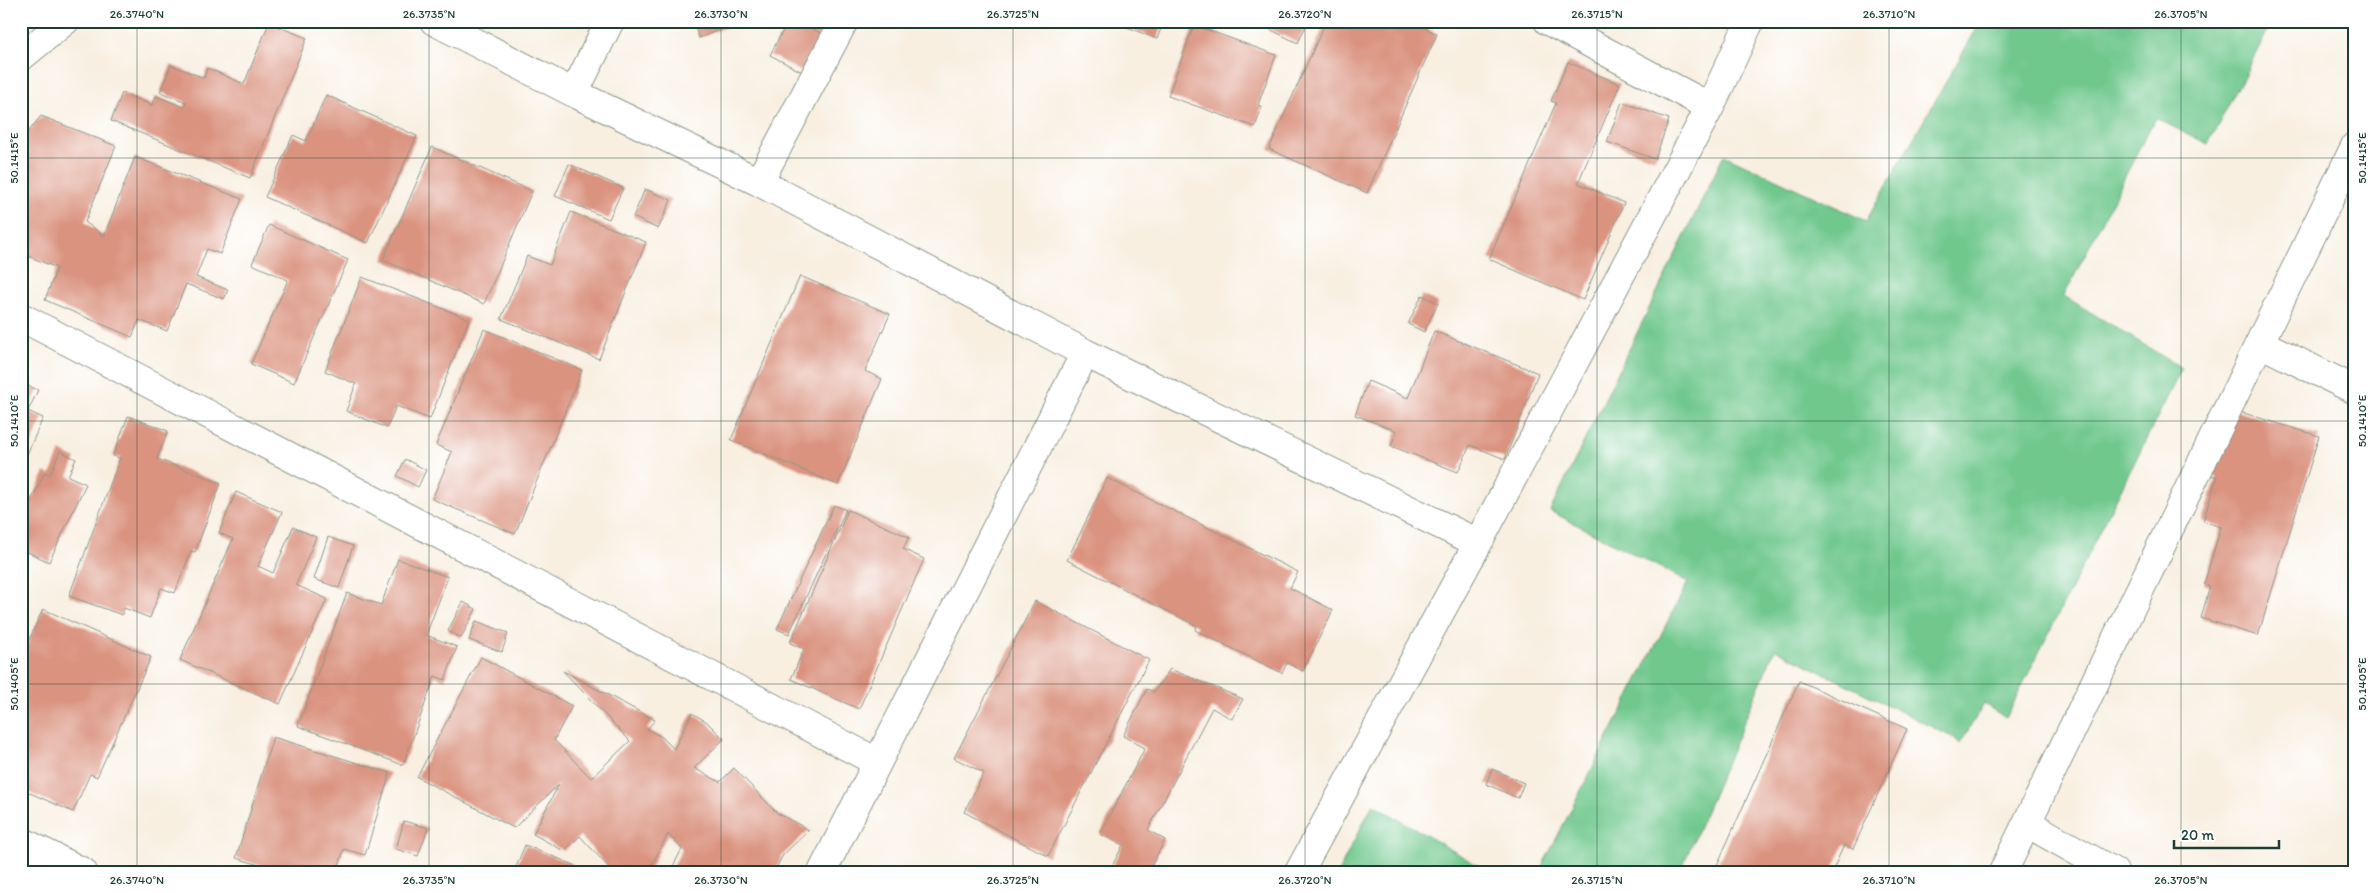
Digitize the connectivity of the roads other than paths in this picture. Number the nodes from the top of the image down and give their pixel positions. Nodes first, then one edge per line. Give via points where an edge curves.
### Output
1 (66, 21) edge
2 (434, 21) edge
3 (610, 21) edge
4 (844, 21) edge
5 (1548, 21) edge
6 (1750, 21) edge
7 (21, 57) edge
8 (574, 93) junction
9 (1710, 107) junction
10 (2355, 146) edge
11 (759, 182) junction
12 (21, 317) edge
13 (2260, 342) junction
14 (1085, 353) junction
15 (2355, 390) edge
16 (1478, 543) junction
17 (877, 762) junction
18 (2027, 823) junction
19 (21, 841) edge
20 (83, 872) edge
21 (822, 872) edge
22 (1299, 872) edge
23 (2003, 872) edge
24 (2114, 872) edge

1 - 7 street
2 - 8 street
3 - 8 street
4 - 11 street
5 - 9 street
6 - 9 street
8 - 11 street
9 - 16 street
10 - 13 street
11 - 14 street
12 - 17 street
13 - 15 street
13 - 18 street
14 - 16 street
14 - 17 street
16 - 22 street
17 - 21 street
18 - 23 street
18 - 24 street
19 - 20 street

